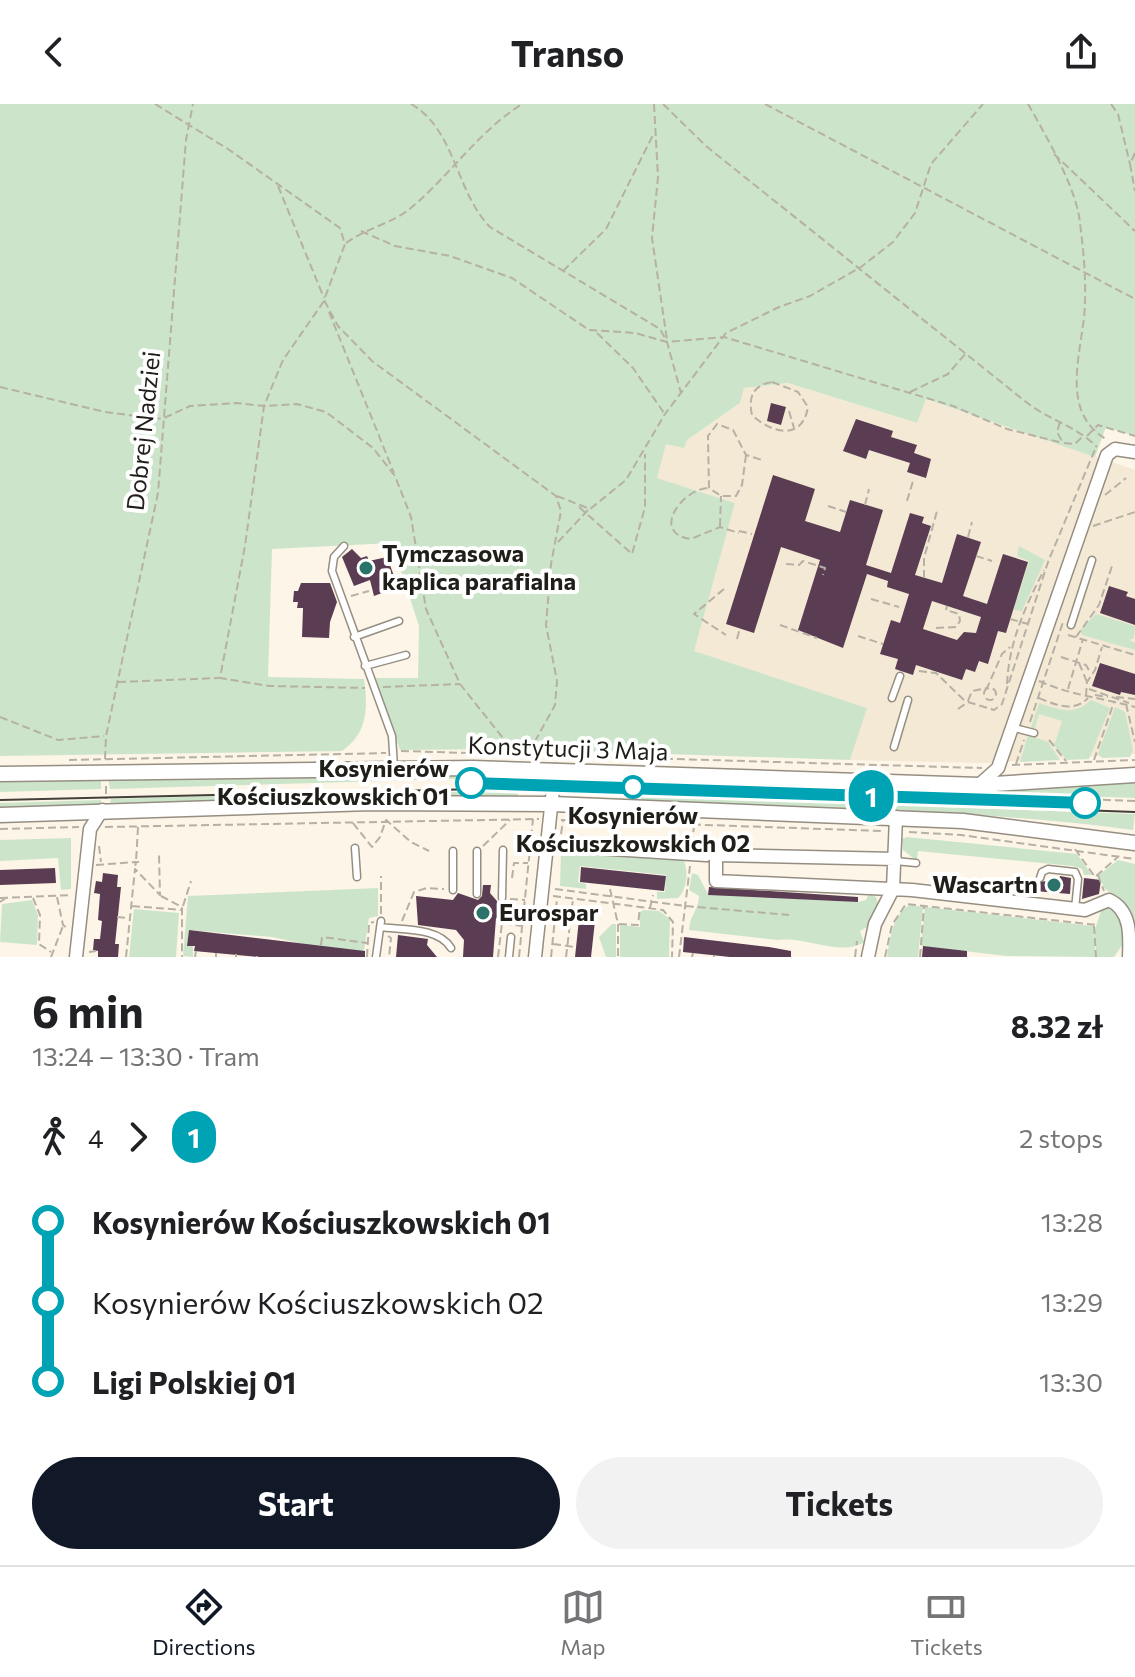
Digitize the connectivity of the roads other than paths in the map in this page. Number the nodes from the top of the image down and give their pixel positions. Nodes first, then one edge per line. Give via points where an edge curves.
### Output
1 (1129, 451) edge
2 (344, 546) dead end
3 (1092, 560) dead end
4 (399, 621) dead end
5 (1071, 625) dead end
6 (354, 637) junction
7 (406, 655) dead end
8 (365, 666) junction
9 (900, 676) dead end
10 (892, 698) dead end
11 (908, 700) dead end
12 (1011, 727) junction
13 (1034, 733) dead end
14 (894, 747) dead end
15 (394, 767) junction
16 (998, 767) junction
17 (555, 770) junction
18 (0, 774) edge
19 (1135, 775) edge
20 (979, 785) junction
21 (1014, 785) junction
22 (104, 810) junction
23 (552, 812) junction
24 (59, 813) junction
25 (0, 815) edge
26 (896, 824) junction
27 (89, 828) junction
28 (1135, 843) edge
29 (548, 845) junction
30 (355, 848) dead end
31 (478, 850) road end
32 (503, 850) dead end
33 (453, 851) dead end
34 (706, 855) dead end
35 (895, 860) junction
36 (916, 863) dead end
37 (1052, 869) junction
38 (357, 877) dead end
39 (893, 889) junction
40 (453, 890) road end
41 (477, 894) dead end
42 (505, 898) road end
43 (1045, 905) junction
44 (1075, 909) junction
45 (511, 937) dead end
46 (451, 948) dead end
47 (76, 957) edge
48 (376, 957) edge
49 (509, 957) edge
50 (535, 957) edge
51 (868, 957) edge
52 (1129, 957) edge

1 - 12 street via 1111,450 1107,455
2 - 6 lane via 332,563
3 - 5 lane
4 - 6 lane
6 - 8 lane
7 - 8 lane
8 - 15 lane via 392,736
9 - 10 lane
11 - 14 lane
12 - 13 lane
12 - 16 street
15 - 17 street, Konstytucji 3 Maja
15 - 18 street, Konstytucji 3 Maja via 105,764
16 - 20 street
16 - 21 street
17 - 20 street, Konstytucji 3 Maja
17 - 23 street
19 - 21 street, Konstytucji 3 Maja
20 - 21 street, Konstytucji 3 Maja
22 - 23 street via 371,803
22 - 24 street
22 - 27 street
23 - 26 street
23 - 29 street
24 - 25 street
24 - 27 street via 78,818
26 - 28 street via 963,821
26 - 35 street
27 - 47 street
29 - 34 street
29 - 50 street
30 - 38 lane
31 - 41 lane
32 - 42 lane
33 - 40 lane
35 - 36 lane
35 - 39 street
35 - 39 street via 716,855 716,881
37 - 37 lane via 1047,879
37 - 44 lane via 1077,875
39 - 43 street
39 - 51 street via 875,924
43 - 43 lane via 1046,892
43 - 44 street
44 - 52 street via 1091,909 1109,900 1117,905 1128,924
45 - 49 lane
46 - 48 lane via 432,933 380,927

